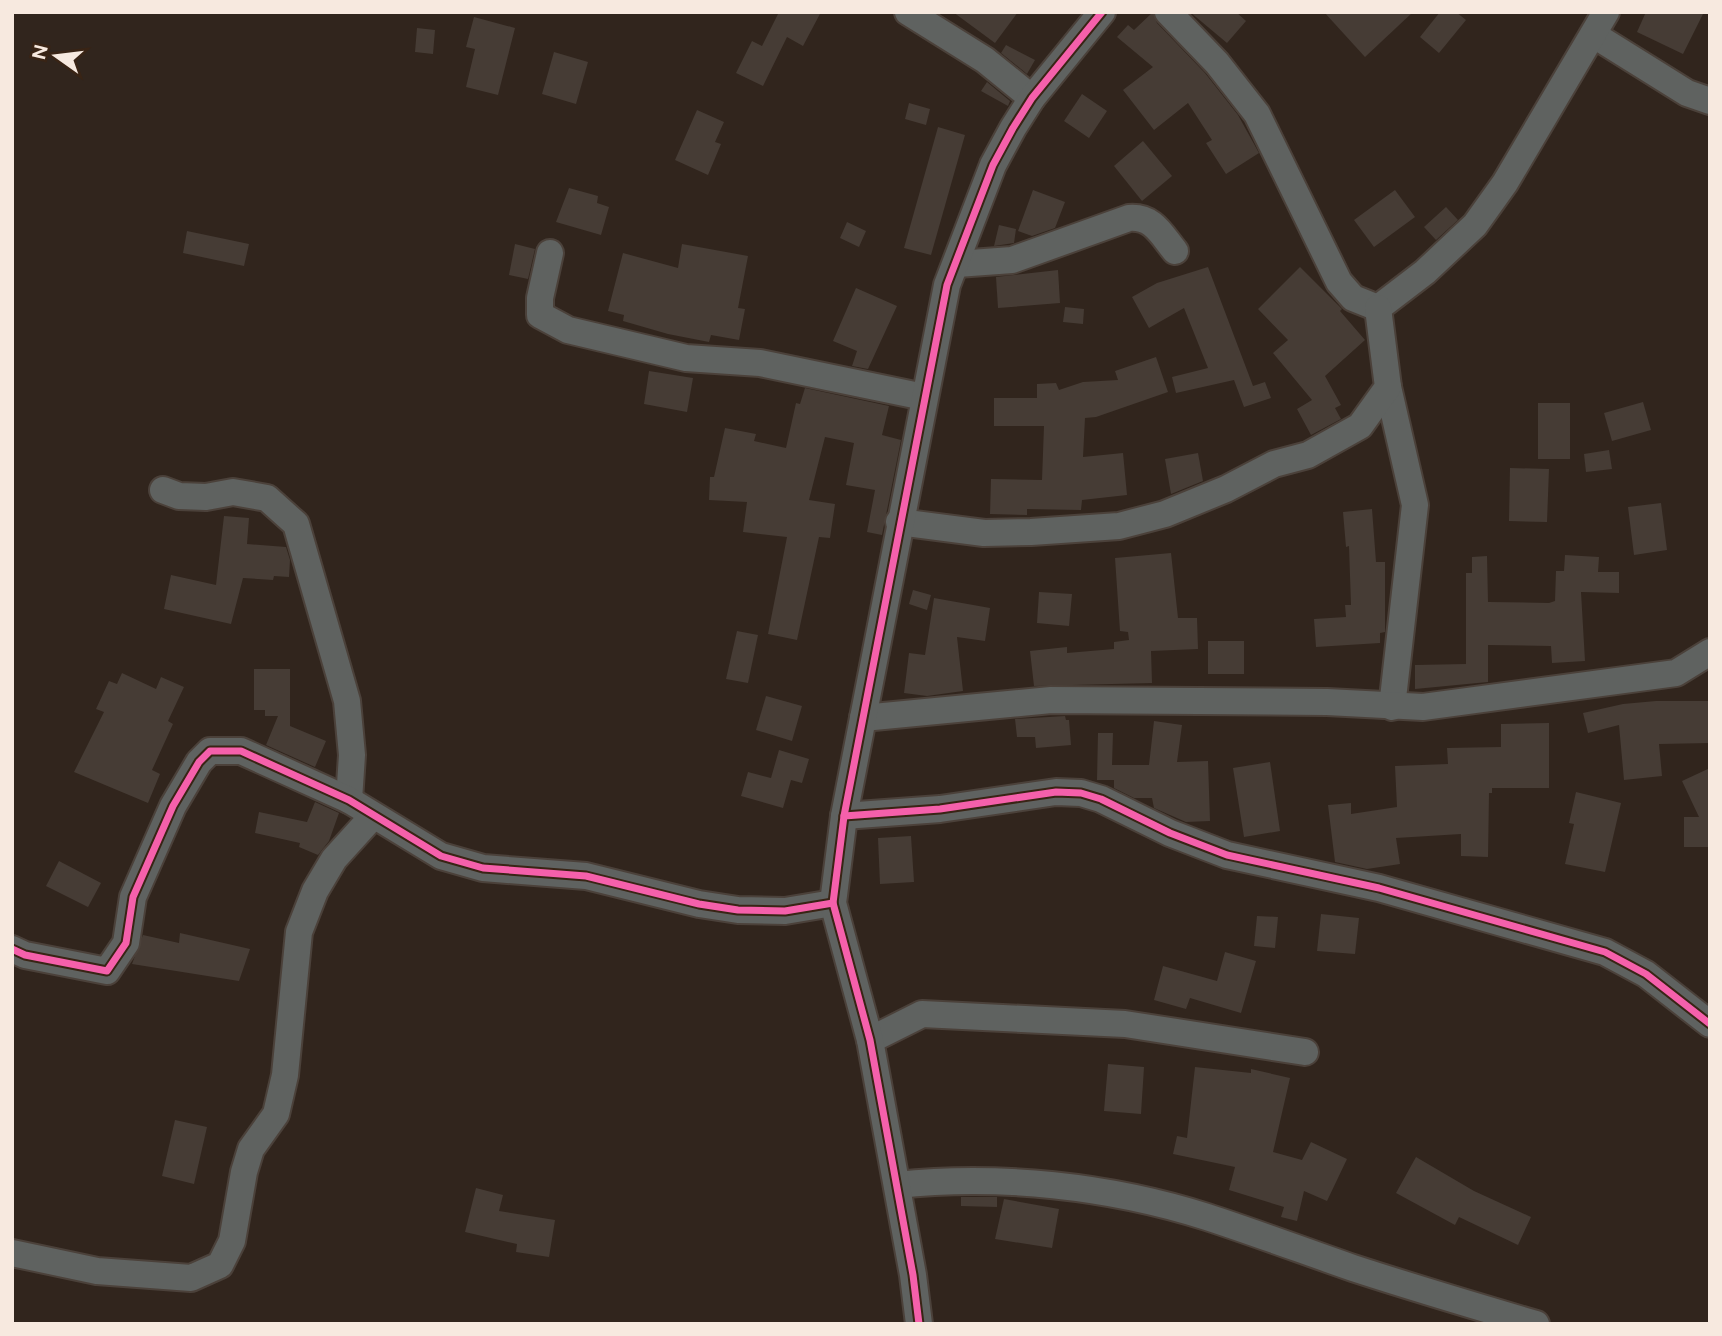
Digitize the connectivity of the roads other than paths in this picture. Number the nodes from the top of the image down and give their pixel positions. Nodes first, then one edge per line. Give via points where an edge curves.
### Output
1 (908, 12) edge
2 (1102, 12) edge
3 (1168, 12) edge
4 (1600, 24) edge
5 (1032, 98) junction
6 (1710, 101) edge
7 (1175, 251) dead end
8 (550, 253) dead end
9 (957, 264) junction
10 (1378, 308) junction
11 (1388, 387) junction
12 (924, 397) junction
13 (163, 490) dead end
14 (899, 522) junction
15 (1710, 652) edge
16 (1392, 707) junction
17 (863, 718) junction
18 (349, 800) junction
19 (373, 816) junction
20 (844, 816) junction
21 (833, 903) junction
22 (12, 948) edge
23 (1710, 1024) edge
24 (870, 1040) junction
25 (1305, 1052) dead end
26 (897, 1185) junction
27 (12, 1253) edge
28 (919, 1324) edge
29 (1536, 1324) edge

1 - 5 street via 985,60
2 - 5 street
3 - 10 street via 1257,114 1339,282 1353,298
4 - 6 street via 1687,93
4 - 10 street via 1475,225
5 - 9 street via 993,165
7 - 9 street via 1152,223 1141,217 1012,260
8 - 12 street via 540,315 568,330 686,358 760,363
9 - 12 street via 947,285
10 - 11 street
11 - 14 street via 1360,426 1308,455 1274,464 1165,514 1119,526 1019,532 984,533
11 - 16 street via 1415,505
12 - 14 street
13 - 18 street via 178,496 233,492 267,498 296,524 347,701 352,755
14 - 17 street
15 - 16 street via 1676,673 1423,707
16 - 17 street via 1327,702 1051,700
17 - 20 street
18 - 19 street
18 - 22 street via 241,751 210,751 173,806 133,897 126,943 107,971 25,955
19 - 21 street via 441,856 483,868 586,876 699,905 738,909 785,911
19 - 27 street via 334,859 299,932 285,1075 276,1114 251,1149 232,1241 220,1265 191,1278 97,1271
20 - 21 street
20 - 23 street via 1081,793 1227,855 1379,888 1605,951 1646,974
21 - 24 street
24 - 25 street via 922,1014 1125,1024
24 - 26 street
26 - 28 street
26 - 29 street via 940,1180 1035,1185 1145,1201

